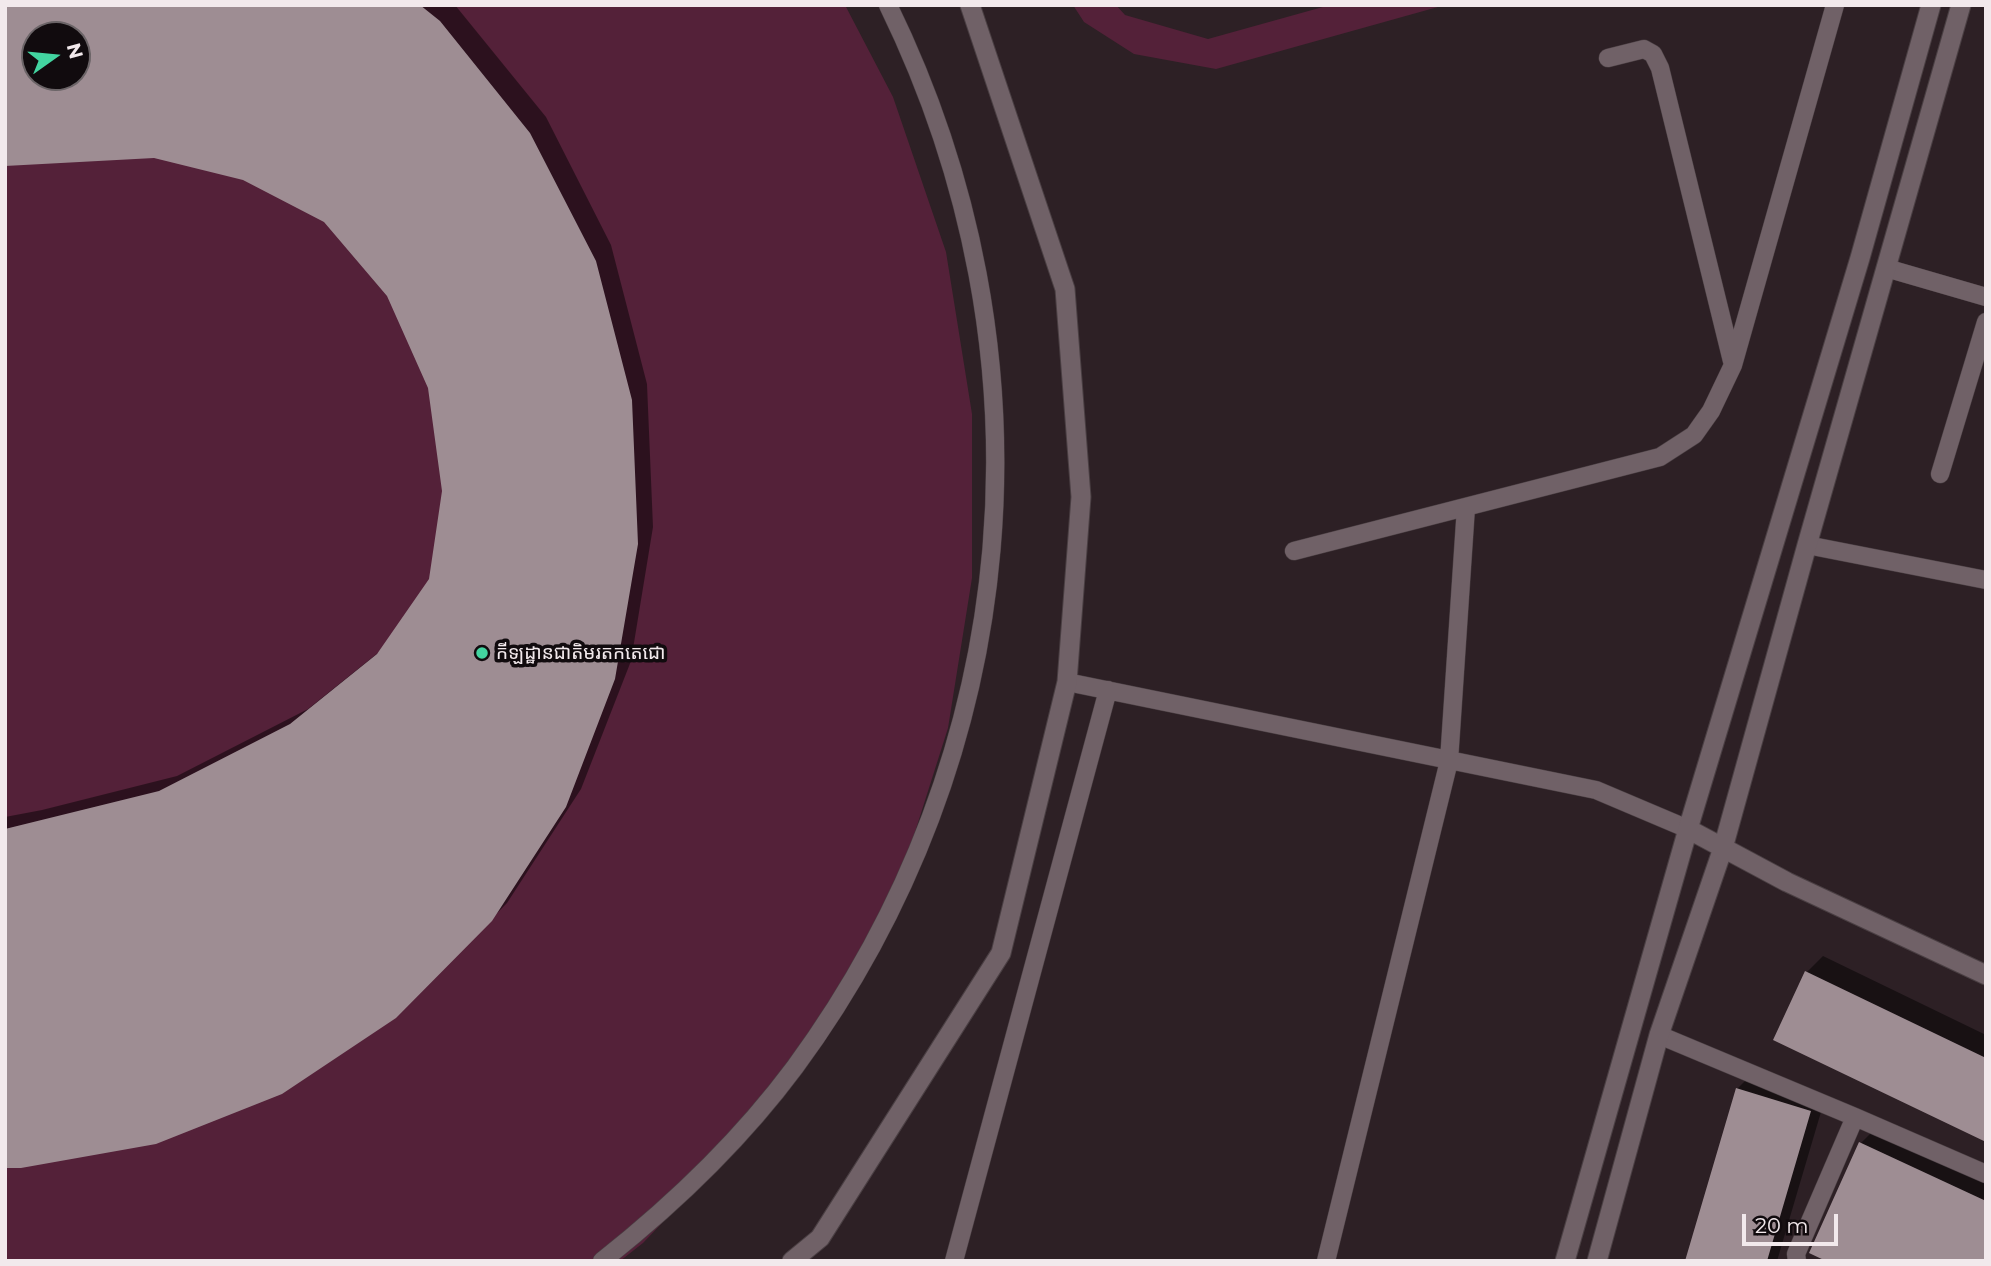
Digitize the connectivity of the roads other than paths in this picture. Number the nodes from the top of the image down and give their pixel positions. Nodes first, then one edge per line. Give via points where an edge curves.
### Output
1 (888, 5) edge
2 (971, 5) edge
3 (1835, 5) edge
4 (1931, 5) edge
5 (1961, 5) edge
6 (1608, 58) dead end
7 (1886, 268) junction
8 (1986, 297) edge
9 (1986, 322) edge
10 (1733, 365) junction
11 (1940, 474) dead end
12 (1466, 507) junction
13 (1807, 545) junction
14 (1294, 551) dead end
15 (1986, 580) edge
16 (1067, 682) junction
17 (1108, 690) junction
18 (1449, 761) junction
19 (1688, 829) junction
20 (1723, 848) junction
21 (1986, 975) edge
22 (1659, 1035) junction
23 (1855, 1116) junction
24 (1986, 1174) edge
25 (603, 1261) edge
26 (792, 1261) edge
27 (954, 1261) edge
28 (1325, 1261) edge
29 (1565, 1261) edge
30 (1597, 1261) edge
31 (1797, 1261) edge

1 - 25 lane via 934,111 956,180 986,321 996,465 987,596 972,679 954,749 904,884 834,1010 748,1125 707,1169
2 - 16 street via 1065,289 1081,497
3 - 10 lane
4 - 19 street
5 - 7 street
6 - 10 lane via 1644,49 1653,54 1660,68
7 - 8 lane
7 - 13 street
9 - 11 lane
10 - 12 lane via 1694,435 1660,457
12 - 14 lane
12 - 18 lane
13 - 15 lane
13 - 20 street
16 - 17 lane
16 - 26 street via 1001,953 820,1238
17 - 18 lane
17 - 27 lane
18 - 19 lane via 1596,790
18 - 28 lane
19 - 20 street
19 - 29 street
20 - 21 street
20 - 22 street
22 - 23 lane
22 - 30 street
23 - 24 lane
23 - 31 lane via 1796,1254

